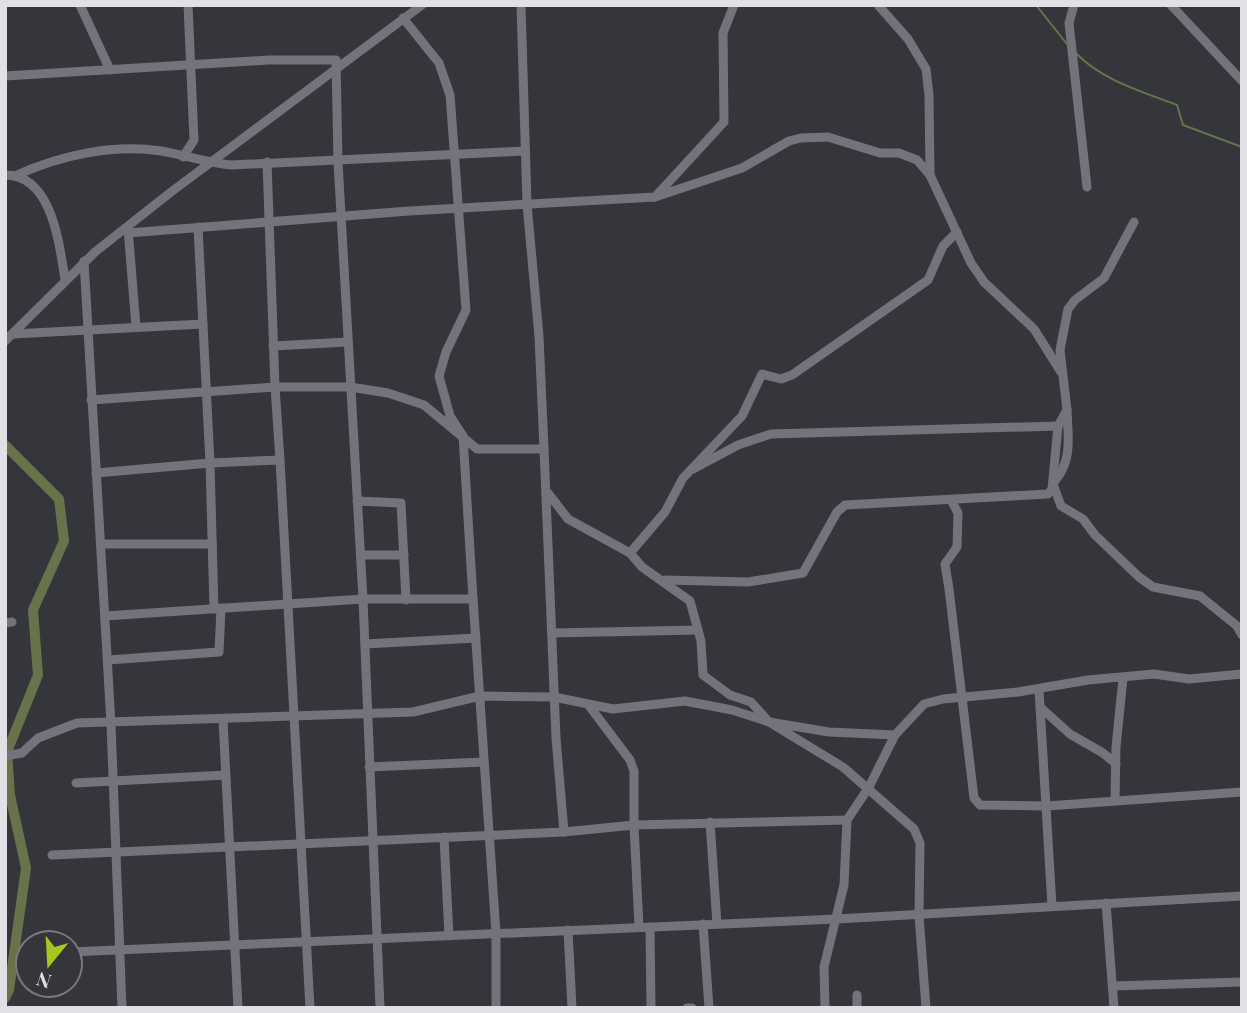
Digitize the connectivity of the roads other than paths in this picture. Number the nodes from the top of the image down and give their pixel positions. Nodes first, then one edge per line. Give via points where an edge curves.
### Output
1 (80, 5) edge
2 (188, 5) edge
3 (422, 5) edge
4 (521, 5) edge
5 (734, 5) edge
6 (878, 5) edge
7 (1074, 5) edge
8 (1171, 5) edge
9 (403, 18) junction
10 (190, 66) junction
11 (110, 70) junction
12 (335, 70) junction
13 (5, 76) edge
14 (1242, 81) edge
15 (525, 151) junction
16 (455, 156) junction
17 (183, 157) junction
18 (267, 162) junction
19 (338, 162) junction
20 (211, 163) junction
21 (930, 174) junction
22 (5, 175) edge
23 (17, 175) junction
24 (1087, 187) dead end
25 (655, 197) junction
26 (527, 204) junction
27 (459, 209) junction
28 (343, 216) junction
29 (269, 220) junction
30 (1133, 222) dead end
31 (198, 227) junction
32 (128, 230) junction
33 (957, 232) junction
34 (84, 261) junction
35 (65, 279) junction
36 (203, 324) junction
37 (136, 327) junction
38 (86, 330) junction
39 (9, 337) edge
40 (347, 342) junction
41 (273, 346) junction
42 (1061, 373) junction
43 (275, 387) junction
44 (349, 387) junction
45 (207, 393) junction
46 (91, 400) junction
47 (1067, 410) junction
48 (1058, 426) junction
49 (463, 436) junction
50 (544, 450) junction
51 (280, 460) junction
52 (210, 463) junction
53 (691, 470) junction
54 (96, 473) junction
55 (1053, 483) junction
56 (547, 492) junction
57 (951, 499) junction
58 (357, 501) junction
59 (101, 544) junction
60 (212, 544) junction
61 (630, 553) junction
62 (361, 555) junction
63 (404, 555) junction
64 (665, 580) junction
65 (363, 599) junction
66 (473, 599) junction
67 (406, 600) junction
68 (288, 604) junction
69 (217, 609) junction
70 (105, 615) junction
71 (698, 630) junction
72 (552, 633) junction
73 (1242, 635) edge
74 (476, 638) junction
75 (365, 644) junction
76 (108, 660) junction
77 (1242, 674) edge
78 (1123, 678) junction
79 (1039, 690) junction
80 (480, 696) junction
81 (554, 697) junction
82 (961, 697) junction
83 (590, 707) junction
84 (1040, 707) junction
85 (368, 712) junction
86 (294, 714) junction
87 (223, 720) junction
88 (769, 722) junction
89 (111, 724) junction
90 (895, 735) junction
91 (5, 756) edge
92 (484, 762) junction
93 (1116, 764) junction
94 (369, 766) junction
95 (226, 775) junction
96 (113, 782) junction
97 (76, 783) dead end
98 (869, 787) junction
99 (1242, 792) edge
100 (1115, 800) junction
101 (1047, 806) junction
102 (847, 820) junction
103 (710, 822) junction
104 (634, 825) junction
105 (564, 832) junction
106 (487, 835) junction
107 (444, 836) junction
108 (372, 839) junction
109 (302, 844) junction
110 (230, 848) junction
111 (114, 852) junction
112 (52, 855) dead end
113 (1242, 896) edge
114 (1106, 903) junction
115 (1052, 906) junction
116 (919, 915) junction
117 (837, 919) junction
118 (717, 923) junction
119 (703, 924) junction
120 (644, 927) junction
121 (568, 930) junction
122 (496, 933) junction
123 (449, 936) junction
124 (306, 941) junction
125 (377, 941) junction
126 (235, 944) junction
127 (84, 952) edge
128 (119, 952) junction
129 (1242, 982) edge
130 (1113, 986) junction
131 (857, 995) dead end
132 (122, 1008) edge
133 (238, 1008) edge
134 (310, 1008) edge
135 (380, 1008) edge
136 (496, 1008) edge
137 (572, 1008) edge
138 (651, 1008) edge
139 (687, 1008) edge
140 (692, 1008) edge
141 (709, 1008) edge
142 (825, 1008) edge
143 (857, 1008) edge
144 (926, 1008) edge
145 (1114, 1008) edge

1 - 11 street
2 - 10 street
3 - 9 street
4 - 15 street
5 - 25 street via 723,33 724,122
6 - 21 street via 908,39 926,69
7 - 24 street via 1069,23
8 - 14 street
9 - 12 street
9 - 16 street via 447,79
10 - 11 street
10 - 12 street via 323,58 336,60
10 - 17 street via 194,140
11 - 13 street
12 - 19 street
12 - 20 street
15 - 16 street
15 - 26 street
16 - 19 street
16 - 27 street
17 - 20 street
17 - 23 street via 159,151 86,152
18 - 19 street
18 - 20 street
18 - 29 street
19 - 28 street
20 - 32 street
21 - 25 street via 917,160 899,153 828,137 801,138 729,174
21 - 33 street
22 - 23 street
23 - 35 street via 38,189 57,234
25 - 26 street
26 - 27 street
26 - 50 street
27 - 28 street
27 - 49 street via 466,310 439,376 450,416
28 - 29 street
28 - 40 street
29 - 31 street
29 - 41 street
30 - 42 street via 1104,278 1068,309
31 - 32 street
31 - 36 street
32 - 34 street
32 - 37 street
33 - 42 street via 984,282 1034,330
33 - 53 street via 943,246 928,280 792,375 781,379 762,374 743,416
34 - 35 street
34 - 38 street
35 - 39 street
36 - 37 street
36 - 45 street
37 - 38 street
38 - 39 street
38 - 46 street
40 - 41 street
40 - 44 street
41 - 43 street
42 - 47 street
43 - 44 street
43 - 45 street
43 - 51 street
44 - 49 street via 414,400
44 - 58 street
45 - 46 street
45 - 52 street
46 - 54 street
47 - 48 street
47 - 55 street via 1069,453
48 - 53 street via 771,433 738,444
48 - 55 street
49 - 50 street via 477,449
49 - 66 street
50 - 56 street
51 - 52 street
51 - 68 street
52 - 54 street
52 - 60 street
53 - 61 street via 665,512
54 - 59 street
55 - 57 street via 1041,496
55 - 73 street via 1061,506 1083,519 1139,577 1153,587 1200,596
56 - 61 street via 568,519
56 - 72 street
57 - 64 street via 840,508 806,570 798,575 748,582
57 - 82 street via 958,513 957,547 944,572 950,589
58 - 62 street
58 - 63 street via 401,503
59 - 60 street
59 - 70 street
60 - 69 street
61 - 64 street via 642,567
62 - 63 street
62 - 65 street
63 - 67 street
64 - 71 street via 690,601
65 - 67 street
65 - 68 street
65 - 75 street
66 - 67 street
66 - 74 street
68 - 69 street
68 - 86 street
69 - 70 street
69 - 76 street via 219,652
70 - 76 street
71 - 72 street
71 - 88 street via 703,675 730,695 751,702
72 - 81 street
74 - 75 street
74 - 80 street
75 - 85 street
76 - 89 street
77 - 78 street
78 - 79 street
78 - 93 street
79 - 82 street
79 - 84 street
80 - 81 street
80 - 85 street via 428,711
80 - 92 street
81 - 83 street
81 - 105 street
82 - 90 street via 924,704
82 - 101 street via 974,798 980,805
83 - 88 street via 630,709 685,701
83 - 104 street via 630,760
84 - 93 street via 1070,734
84 - 101 street
85 - 86 street
85 - 94 street
86 - 87 street
86 - 109 street
87 - 89 street
87 - 95 street
88 - 90 street via 829,732
88 - 98 street
89 - 91 street via 77,723 38,738 22,753
89 - 96 street
90 - 98 street
92 - 94 street
92 - 106 street
93 - 100 street
94 - 108 street
95 - 96 street
95 - 110 street
96 - 97 street
96 - 111 street
98 - 102 street
98 - 116 street via 914,829 920,843
99 - 100 street
100 - 101 street
101 - 115 street
102 - 103 street
102 - 117 street via 844,885
103 - 104 street
103 - 118 street
104 - 105 street
104 - 120 street
105 - 106 street
106 - 107 street
106 - 122 street
107 - 108 street
107 - 123 street
108 - 109 street
108 - 125 street
109 - 110 street
109 - 124 street
110 - 111 street
110 - 126 street
111 - 112 street
111 - 128 street
113 - 114 street
114 - 115 street
114 - 130 street
115 - 116 street
116 - 117 street
116 - 144 street
117 - 118 street
117 - 142 street via 824,967
118 - 119 street
119 - 120 street
119 - 141 street
120 - 121 street
120 - 138 street
121 - 122 street
121 - 137 street
122 - 123 street
122 - 136 street
123 - 125 street
124 - 125 street
124 - 126 street
124 - 134 street
125 - 135 street
126 - 128 street
126 - 133 street
127 - 128 street
128 - 132 street
129 - 130 street
130 - 145 street
131 - 143 street
139 - 140 street

